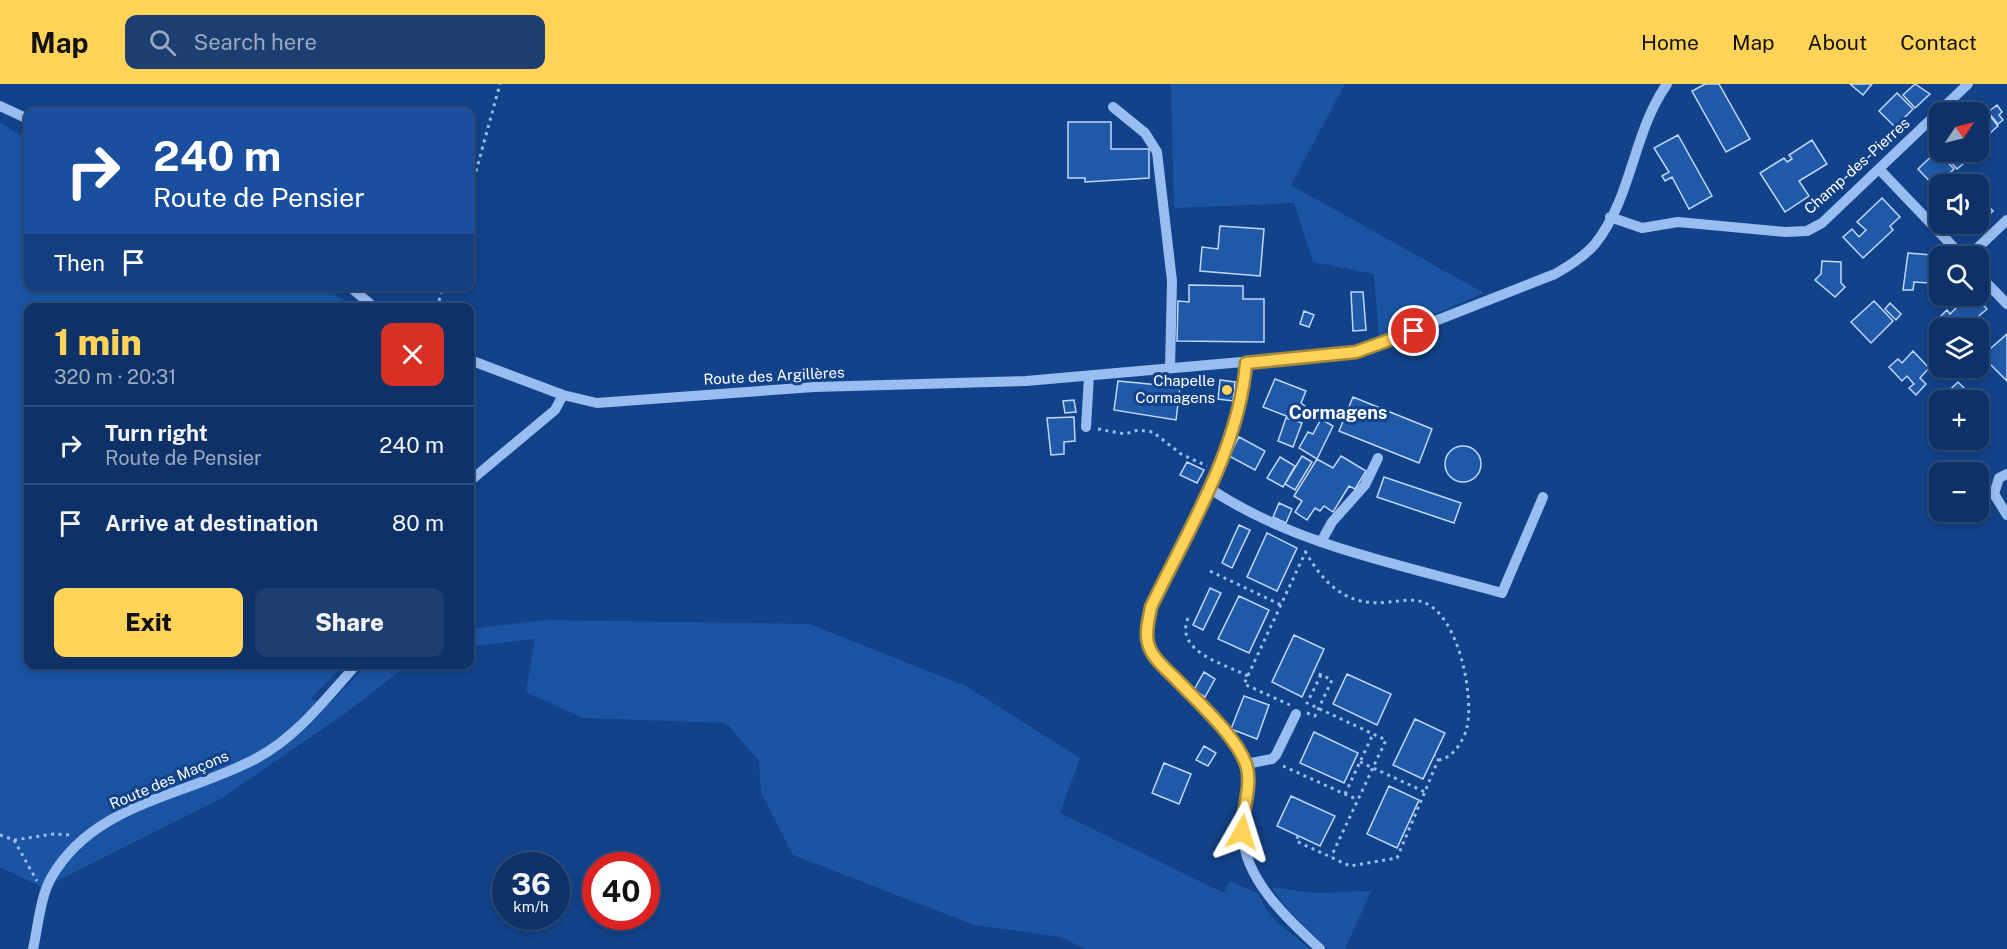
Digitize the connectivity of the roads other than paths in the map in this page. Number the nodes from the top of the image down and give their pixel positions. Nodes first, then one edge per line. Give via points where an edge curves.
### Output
1 (1667, 84) edge
2 (1968, 84) edge
3 (0, 106) edge
4 (1113, 107) dead end
5 (24, 117) edge
6 (1879, 169) junction
7 (1610, 217) junction
8 (2007, 220) edge
9 (1952, 246) edge
10 (1980, 246) edge
11 (1989, 285) edge
12 (355, 291) edge
13 (369, 303) edge
14 (2007, 304) edge
15 (474, 362) edge
16 (1246, 363) junction
17 (1170, 368) junction
18 (1089, 376) junction
19 (563, 395) junction
20 (1086, 427) road end
21 (1378, 458) dead end
22 (2007, 474) edge
23 (474, 478) edge
24 (1209, 488) junction
25 (1543, 497) dead end
26 (2007, 515) edge
27 (1316, 540) junction
28 (352, 669) edge
29 (1296, 714) dead end
30 (1246, 764) junction
31 (33, 949) edge
32 (1320, 949) edge

1 - 7 street, Route des Argillères via 1645,122
2 - 6 street, Champ-des-Pierres
3 - 5 street
4 - 17 street via 1145,133 1157,152 1172,281
6 - 7 street, Champ-des-Pierres via 1822,223 1807,231 1678,222 1642,228
6 - 9 street
7 - 16 street, Route des Argillères via 1596,243 1555,274 1403,336 1356,352
8 - 10 street
11 - 14 street
12 - 13 street
15 - 19 street, Route des Argillères
16 - 17 street, Route des Argillères
16 - 24 street via 1236,419
17 - 18 street, Route des Argillères
18 - 19 street, Route des Argillères via 814,387 597,403
18 - 20 street
19 - 23 street via 555,410
21 - 27 street via 1352,504
22 - 26 street via 1999,478 1994,494
24 - 27 street via 1238,507
24 - 30 street via 1151,607 1148,645 1234,744
25 - 27 street via 1502,593
28 - 31 street, Route des Maçons via 306,719 259,757 129,810 82,839 50,879
29 - 30 street via 1272,759
30 - 32 street via 1248,786 1242,832 1248,863 1279,909

